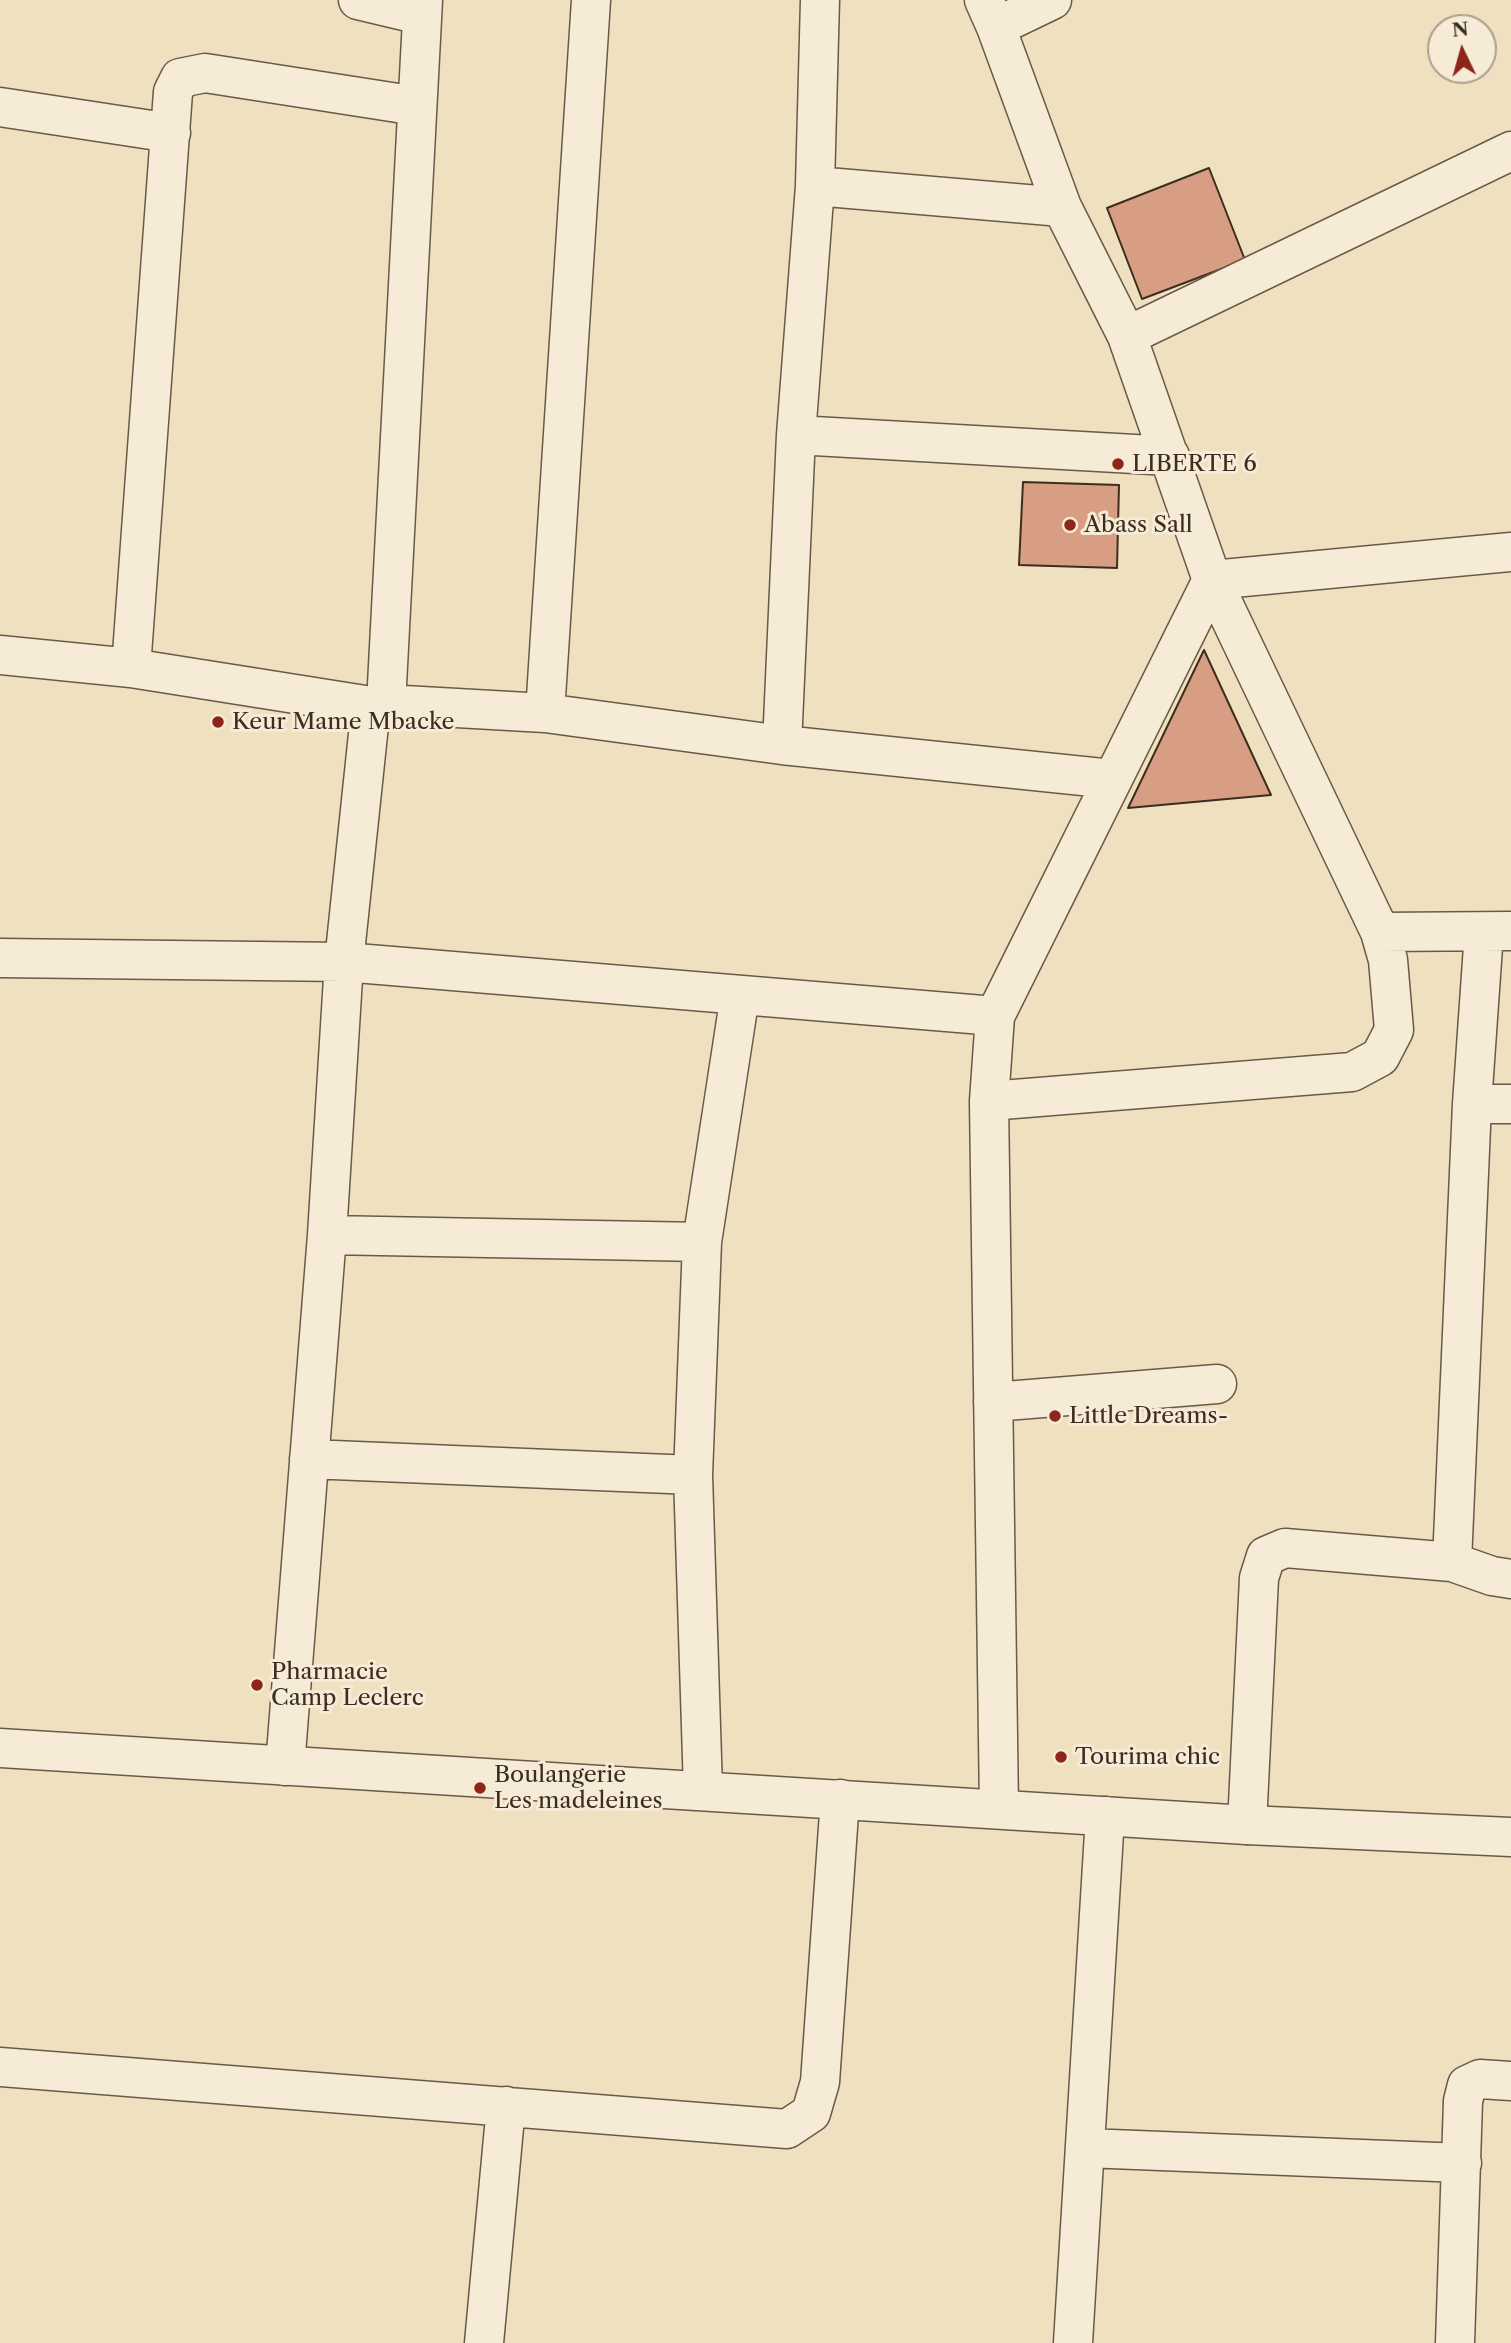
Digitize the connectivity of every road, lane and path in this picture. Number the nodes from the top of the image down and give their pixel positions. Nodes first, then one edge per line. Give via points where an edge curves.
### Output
1 (358, 0) edge
2 (592, 0) edge
3 (820, 0) edge
4 (1052, 0) edge
5 (422, 7) edge
6 (990, 14) edge
7 (416, 106) junction
8 (0, 107) edge
9 (171, 133) junction
10 (1511, 151) edge
11 (815, 186) junction
12 (1062, 207) junction
13 (1127, 336) junction
14 (796, 435) junction
15 (1170, 456) junction
16 (1504, 544) edge
17 (1212, 580) junction
18 (0, 655) edge
19 (131, 667) junction
20 (379, 705) junction
21 (545, 713) junction
22 (782, 745) junction
23 (1112, 779) junction
24 (1380, 932) junction
25 (1497, 932) edge
26 (0, 958) edge
27 (344, 962) junction
28 (740, 995) junction
29 (995, 1016) junction
30 (989, 1101) junction
31 (1472, 1104) junction
32 (1511, 1104) edge
33 (327, 1235) junction
34 (702, 1242) junction
35 (1217, 1384) dead end
36 (993, 1402) junction
37 (309, 1459) junction
38 (693, 1475) junction
39 (1451, 1562) junction
40 (1511, 1579) edge
41 (0, 1748) edge
42 (285, 1766) junction
43 (703, 1790) junction
44 (840, 1799) junction
45 (999, 1808) junction
46 (1105, 1816) junction
47 (1247, 1825) junction
48 (1511, 1837) edge
49 (0, 2067) edge
50 (1511, 2081) edge
51 (506, 2106) junction
52 (1086, 2148) junction
53 (1462, 2163) junction
54 (484, 2343) edge
55 (1073, 2343) edge
56 (1455, 2343) edge

1 - 5 street
2 - 21 street
3 - 11 street
4 - 6 street
5 - 7 street
6 - 12 street
7 - 9 street via 205,73 180,78 173,92
7 - 20 street
8 - 9 street
9 - 19 street
10 - 13 street
11 - 12 street
11 - 14 street
12 - 13 street
13 - 15 street
14 - 15 street
14 - 22 street
15 - 17 street
16 - 17 street
17 - 23 street
17 - 24 street
18 - 19 street
19 - 20 street
20 - 21 street
20 - 27 street
21 - 22 street
22 - 23 street
23 - 29 street
24 - 25 street
24 - 30 street via 1388,960 1394,1030 1380,1057 1352,1072
25 - 31 street
26 - 27 street
27 - 28 street
27 - 33 street
28 - 29 street
28 - 34 street
29 - 30 street
30 - 36 street
31 - 32 street
31 - 39 street
33 - 34 street
33 - 37 street
34 - 38 street
35 - 36 street
36 - 45 street
37 - 38 street
37 - 42 street
38 - 43 street
39 - 40 street
39 - 47 street via 1285,1548 1266,1556 1259,1578
41 - 42 street
42 - 43 street
43 - 44 street
44 - 45 street
44 - 51 street via 820,2082 811,2113 787,2129
45 - 46 street
46 - 47 street
46 - 52 street
47 - 48 street
49 - 51 street
50 - 53 street via 1480,2079 1468,2085 1463,2101
51 - 54 street
52 - 53 street
52 - 55 street
53 - 56 street

